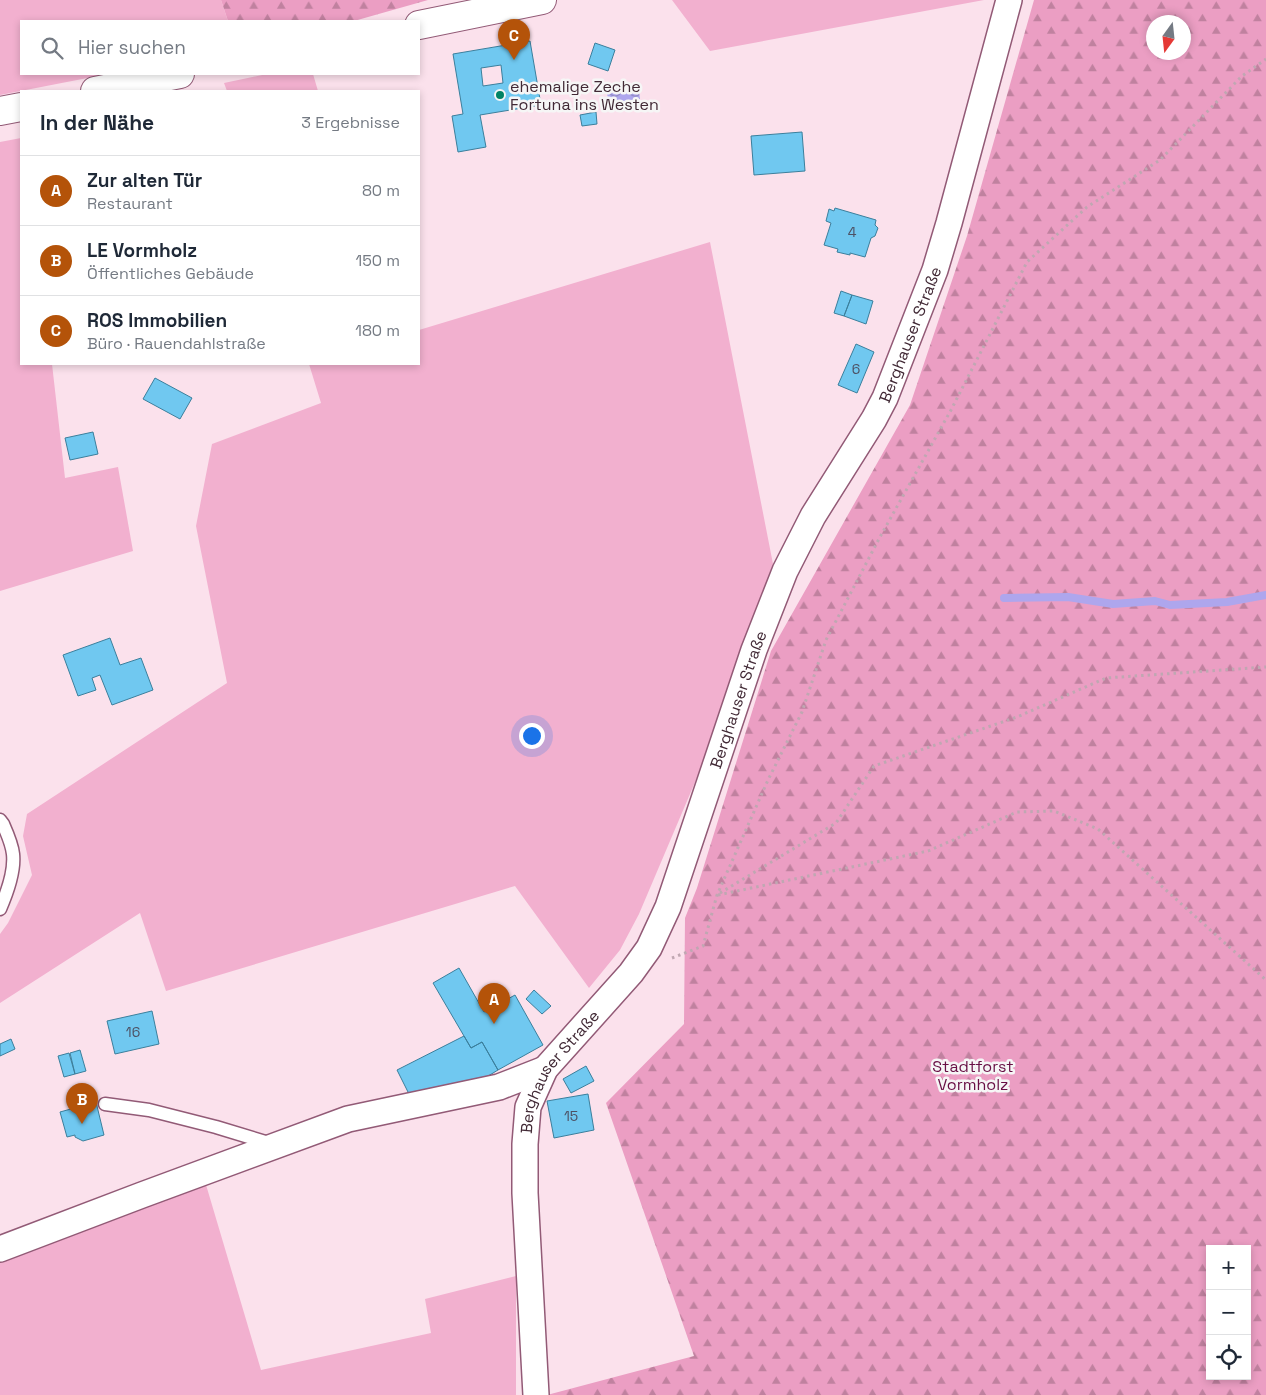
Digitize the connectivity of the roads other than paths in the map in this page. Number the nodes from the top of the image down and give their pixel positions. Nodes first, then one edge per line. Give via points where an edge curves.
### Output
1 (542, 0) edge
2 (1009, 0) edge
3 (420, 25) edge
4 (175, 75) edge
5 (101, 90) edge
6 (20, 106) edge
7 (0, 111) edge
8 (0, 820) edge
9 (0, 908) edge
10 (545, 1069) junction
11 (105, 1104) dead end
12 (276, 1145) junction
13 (0, 1249) edge
14 (536, 1395) edge

1 - 3 street
2 - 10 street, Berghauser Straße via 929,287 885,398 813,516 785,571 754,650 668,907 649,948 631,973
4 - 5 street
6 - 7 street
8 - 9 lane via 13,853 13,866
10 - 12 street via 499,1087 348,1119
10 - 14 street, Berghauser Straße via 528,1107 525,1144
11 - 12 lane via 149,1110
12 - 13 street

